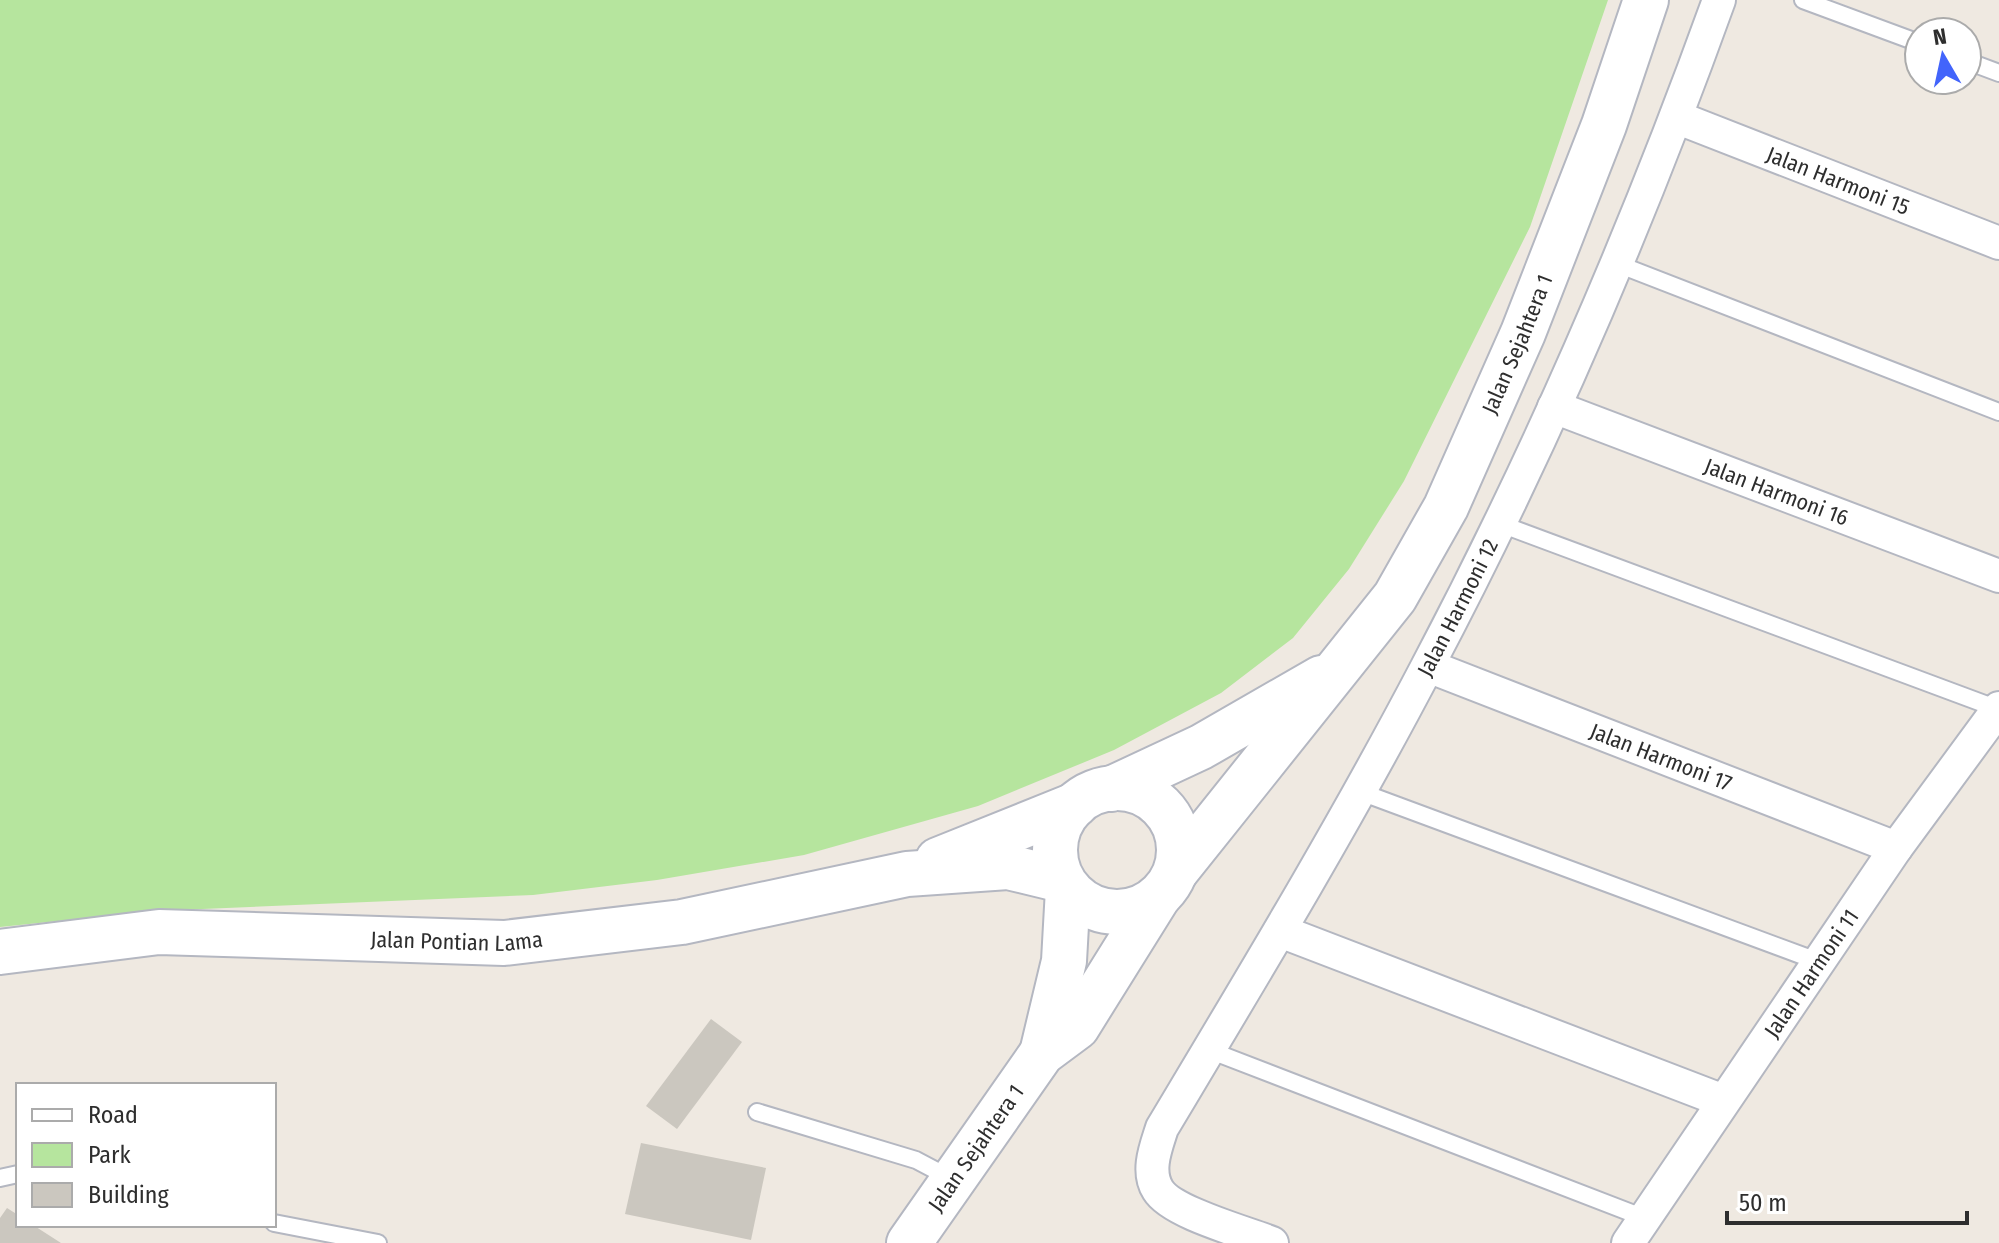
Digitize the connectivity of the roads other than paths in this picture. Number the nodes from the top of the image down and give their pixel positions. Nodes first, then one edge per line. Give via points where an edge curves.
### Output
1 (1646, 0) edge
2 (1719, 0) edge
3 (1803, 0) edge
4 (1903, 37) edge
5 (1676, 117) junction
6 (1999, 243) edge
7 (1615, 263) junction
8 (1554, 407) junction
9 (1999, 412) edge
10 (1498, 523) junction
11 (1999, 576) edge
12 (1344, 666) junction
13 (1428, 666) junction
14 (1999, 709) edge
15 (1358, 791) junction
16 (1093, 797) junction
17 (1896, 848) junction
18 (907, 874) junction
19 (1167, 884) junction
20 (1065, 885) junction
21 (1280, 931) junction
22 (0, 952) edge
23 (1817, 961) junction
24 (1209, 1050) junction
25 (1042, 1053) junction
26 (1721, 1100) junction
27 (757, 1112) dead end
28 (953, 1180) junction
29 (276, 1223) edge
30 (1635, 1230) edge
31 (378, 1243) edge
32 (909, 1243) edge
33 (1272, 1243) edge

1 - 12 street, Jalan Sejahtera 1 via 1523,333 1446,507 1395,597
2 - 5 street, Jalan Harmoni 12
3 - 4 lane
5 - 6 street, Jalan Harmoni 15
5 - 7 street, Jalan Harmoni 12
7 - 8 street, Jalan Harmoni 12
7 - 9 lane
8 - 10 street, Jalan Harmoni 12
8 - 11 street, Jalan Harmoni 16
10 - 13 street, Jalan Harmoni 12
10 - 14 lane
12 - 16 street, Jalan Sejahtera 1 via 1201,747
12 - 19 street, Jalan Sejahtera 1
13 - 15 street, Jalan Harmoni 12
13 - 17 street, Jalan Harmoni 17
14 - 17 street, Jalan Harmoni 11
15 - 21 street, Jalan Harmoni 12
15 - 23 lane
16 - 18 street, Jalan Pontian Lama
16 - 19 street via 1142,793 1166,812 1178,840
16 - 20 street via 1059,827 1054,854
17 - 23 street, Jalan Harmoni 11
18 - 20 street, Jalan Pontian Lama via 1008,867
18 - 22 street, Jalan Pontian Lama via 682,922 504,943 159,932
19 - 20 street via 1141,907 1112,911 1083,903
19 - 25 street, Jalan Sejahtera 1 via 1077,1027
20 - 25 street, Jalan Sejahtera 1 via 1064,961
21 - 24 street, Jalan Harmoni 12
21 - 26 street
23 - 26 street, Jalan Harmoni 11
24 - 30 lane
24 - 33 street, Jalan Harmoni 12 via 1162,1128 1152,1157 1156,1188 1170,1203
25 - 28 street, Jalan Sejahtera 1
26 - 30 street, Jalan Harmoni 11
27 - 28 lane via 916,1160
28 - 32 street, Jalan Sejahtera 1
29 - 31 lane

